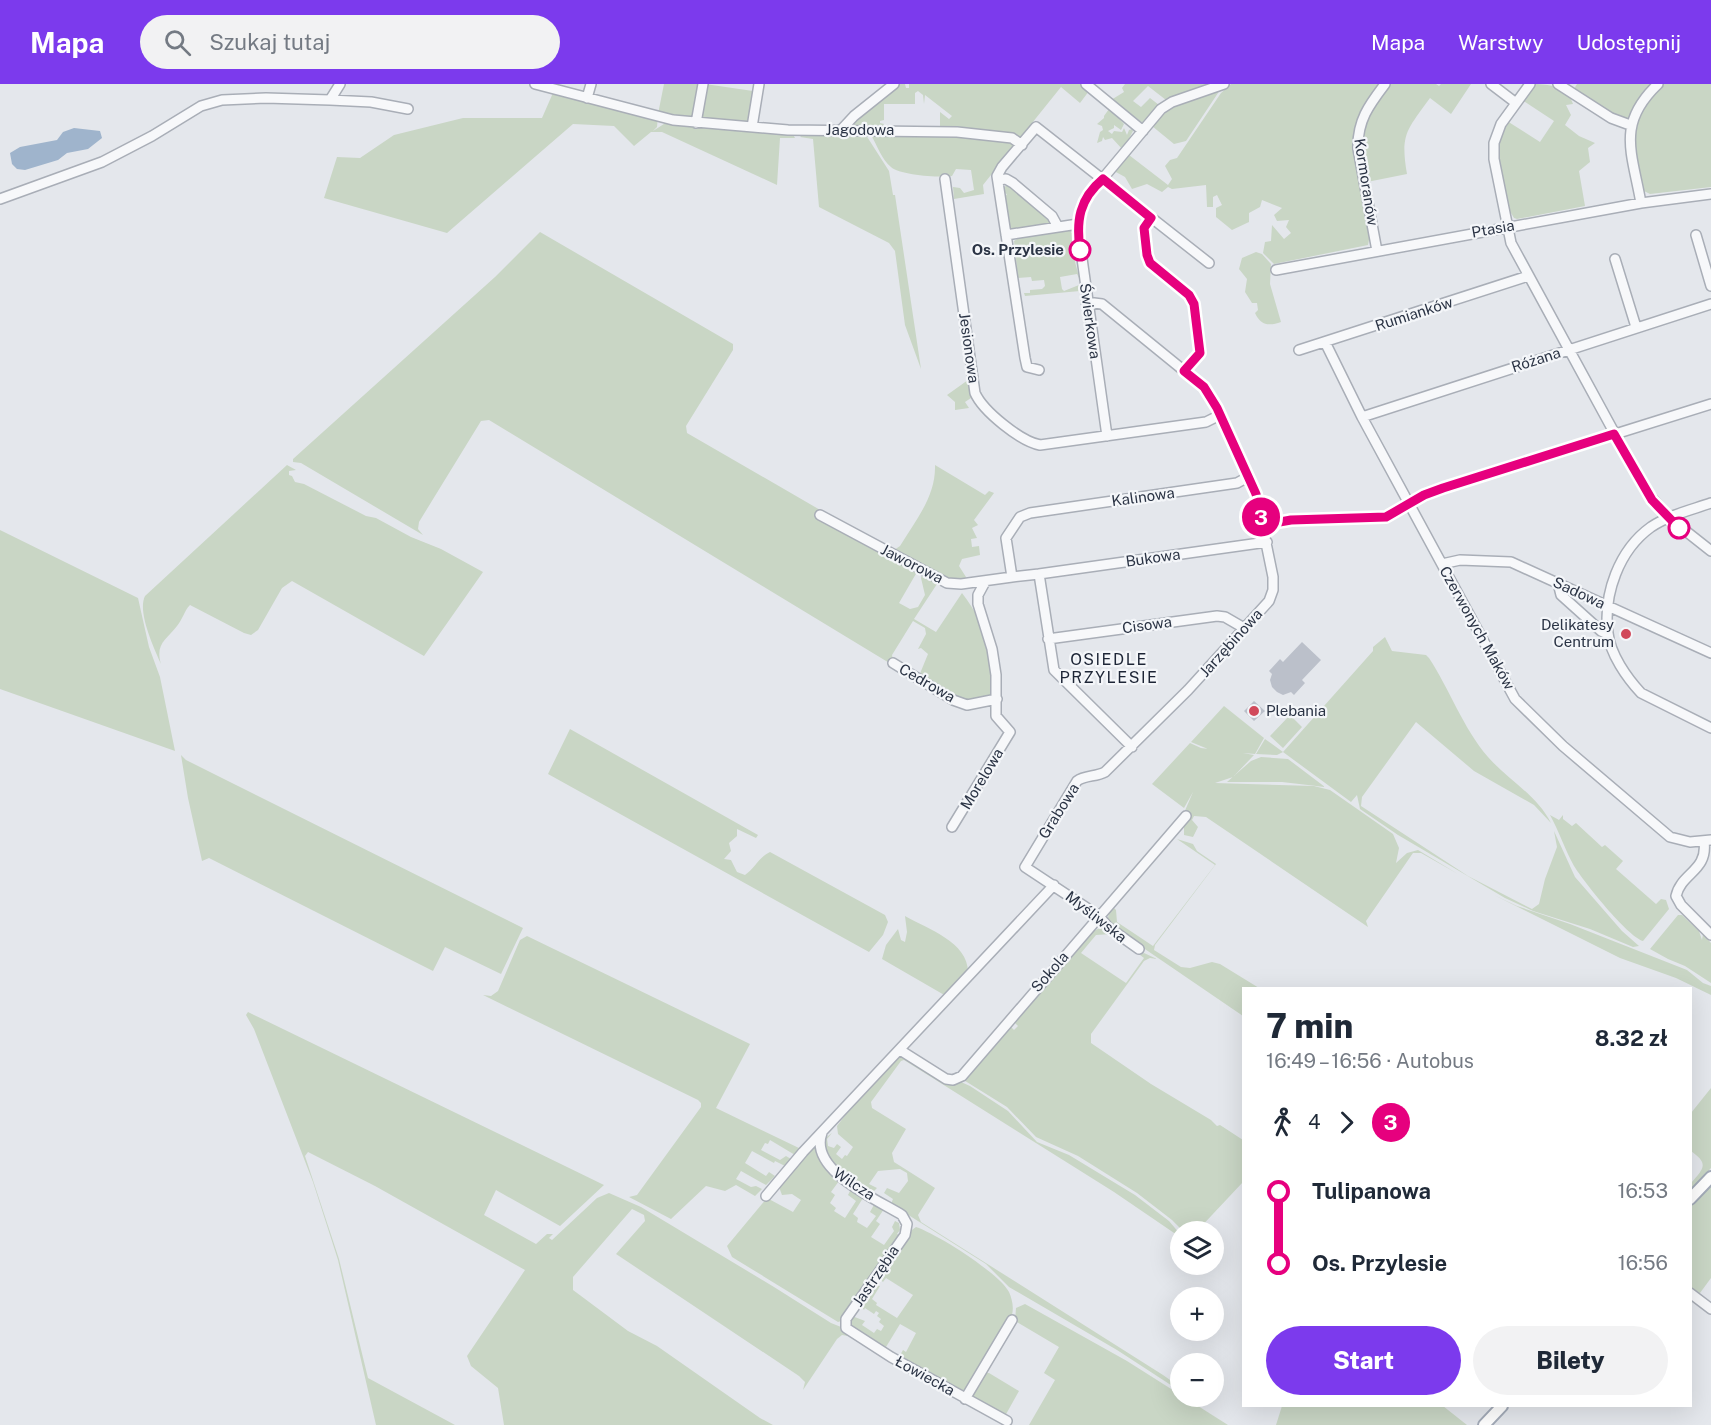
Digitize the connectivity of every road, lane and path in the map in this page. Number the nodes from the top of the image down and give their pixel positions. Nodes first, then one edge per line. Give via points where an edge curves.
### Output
1 (340, 84) edge
2 (536, 84) edge
3 (591, 84) edge
4 (703, 84) edge
5 (759, 84) edge
6 (894, 84) edge
7 (1086, 84) edge
8 (1385, 84) edge
9 (1491, 84) edge
10 (1530, 84) edge
11 (1558, 84) edge
12 (1658, 84) edge
13 (1221, 85) edge
14 (587, 98) junction
15 (330, 100) junction
16 (1516, 103) junction
17 (408, 109) dead end
18 (696, 123) junction
19 (1630, 125) junction
20 (752, 128) junction
21 (841, 130) junction
22 (1143, 131) junction
23 (1022, 145) junction
24 (945, 179) dead end
25 (1103, 179) junction
26 (998, 180) junction
27 (1711, 194) edge
28 (0, 199) edge
29 (1641, 203) junction
30 (1151, 218) junction
31 (1078, 224) junction
32 (1058, 227) junction
33 (1507, 227) junction
34 (1006, 235) junction
35 (1696, 235) dead end
36 (1377, 251) junction
37 (1615, 260) dead end
38 (1209, 263) dead end
39 (1276, 270) dead end
40 (1528, 276) junction
41 (1711, 285) edge
42 (1086, 302) junction
43 (1711, 304) edge
44 (1636, 327) junction
45 (1325, 342) junction
46 (1567, 350) junction
47 (1299, 351) dead end
48 (1039, 370) dead end
49 (1184, 371) junction
50 (1711, 404) edge
51 (1220, 415) junction
52 (1362, 417) junction
53 (1614, 434) junction
54 (1107, 436) junction
55 (1248, 477) junction
56 (1711, 503) edge
57 (1410, 504) junction
58 (820, 515) dead end
59 (1668, 517) junction
60 (1263, 525) junction
61 (1267, 542) junction
62 (1711, 551) edge
63 (1442, 564) junction
64 (1039, 574) junction
65 (1012, 578) junction
66 (985, 582) junction
67 (1558, 583) junction
68 (1609, 606) junction
69 (1244, 628) junction
70 (1608, 634) junction
71 (1048, 639) junction
72 (1711, 653) edge
73 (893, 663) dead end
74 (997, 699) junction
75 (1711, 728) edge
76 (1132, 747) junction
77 (1105, 772) joint
78 (1186, 816) dead end
79 (952, 827) dead end
80 (1707, 841) edge
81 (1025, 867) joint
82 (1054, 885) junction
83 (1099, 916) junction
84 (1711, 935) edge
85 (1138, 949) dead end
86 (899, 1051) junction
87 (822, 1133) junction
88 (1711, 1176) edge
89 (766, 1196) dead end
90 (1692, 1197) edge
91 (907, 1224) joint
92 (1692, 1295) edge
93 (1711, 1309) edge
94 (1012, 1320) dead end
95 (846, 1328) joint
96 (965, 1399) junction
97 (1501, 1407) edge
98 (1007, 1421) dead end
99 (1484, 1425) edge

1 - 15 street
2 - 14 street, Jagodowa
3 - 14 street
4 - 18 street
5 - 20 street
6 - 21 street
7 - 22 street
8 - 36 street, Kormoranów via 1364,114 1357,132
9 - 16 street
10 - 16 street
11 - 19 street via 1611,118
12 - 19 street via 1637,108
13 - 22 street, Świerkowa via 1164,106
14 - 18 street, Jagodowa
15 - 17 street
15 - 28 street via 246,98 201,106 102,162
16 - 33 street via 1499,128 1493,148
18 - 20 street, Jagodowa
19 - 29 street
20 - 21 street, Jagodowa
21 - 23 street, Jagodowa via 957,132 1012,138
22 - 25 street, Świerkowa
23 - 25 street via 1036,128
23 - 26 street via 1000,170
24 - 54 street, Jesionowa via 975,393 980,404 1028,443 1040,446
25 - 30 street
25 - 31 street, Świerkowa via 1085,201
26 - 32 street via 1013,183 1052,216
26 - 34 street
27 - 29 street, Ptasia
29 - 33 street, Ptasia
30 - 38 street
30 - 49 street via 1144,228 1150,263 1189,295 1194,304 1200,353
31 - 32 street
31 - 42 street, Świerkowa
32 - 34 street
33 - 36 street, Ptasia
33 - 40 street
34 - 48 street via 1027,367
35 - 41 street
36 - 39 street, Ptasia
37 - 44 street
40 - 45 street, Rumianków
40 - 46 street
42 - 49 street, Jarzębinowa via 1102,304
42 - 54 street, Świerkowa
43 - 44 street, Różana
44 - 46 street, Różana
45 - 47 street, Rumianków
45 - 52 street, Czerwonych Maków
46 - 52 street, Różana
46 - 53 street
49 - 51 street, Jarzębinowa via 1204,387
50 - 53 street
51 - 54 street, Jesionowa via 1206,422
51 - 55 street, Jarzębinowa
52 - 57 street, Czerwonych Maków
53 - 57 street via 1443,488
53 - 59 street via 1640,481
55 - 60 street, Jarzębinowa
55 - 65 street, Kalinowa via 1237,483 1020,517 1006,538
56 - 59 street
57 - 60 street via 1386,517 1291,520
57 - 63 street, Czerwonych Maków
58 - 66 street, Jaworowa via 943,581
59 - 62 street
59 - 68 street via 1636,540 1626,554 1614,576
60 - 61 street, Jarzębinowa
61 - 64 street, Bukowa
61 - 69 street, Jarzębinowa via 1273,590 1269,601
63 - 67 street, Sadowa via 1460,560 1506,561
63 - 80 street, Czerwonych Maków via 1504,680 1526,711 1670,837 1683,842
64 - 65 street, Bukowa
64 - 71 street
65 - 66 street, Jaworowa
66 - 74 street via 978,604 992,649
67 - 68 street, Sadowa
67 - 70 street via 1561,595
68 - 70 street
68 - 72 street, Sadowa
69 - 71 street, Cisowa via 1217,616
69 - 76 street, Jarzębinowa
70 - 75 street via 1623,669 1641,693
71 - 76 street via 1054,670
73 - 74 street, Cedrowa via 967,705
74 - 79 street, Morelowa via 996,716 1010,732
76 - 77 street, Jarzębinowa
77 - 81 street, Grabowa via 1077,781
78 - 83 street, Sokola
80 - 84 street, Czerwonych Maków via 1701,862 1676,896
81 - 82 street, Myśliwska
82 - 83 street, Myśliwska
82 - 86 street
83 - 85 street, Myśliwska
83 - 86 street, Sokola via 959,1078 942,1077
86 - 87 street
87 - 89 street
87 - 91 street, Wilcza via 820,1150 828,1167 902,1215
88 - 90 main road
91 - 95 street, Jastrzębia via 904,1235 846,1319
92 - 93 street
94 - 96 street
95 - 96 street, Łowiecka
96 - 98 street, Łowiecka
97 - 99 main road

